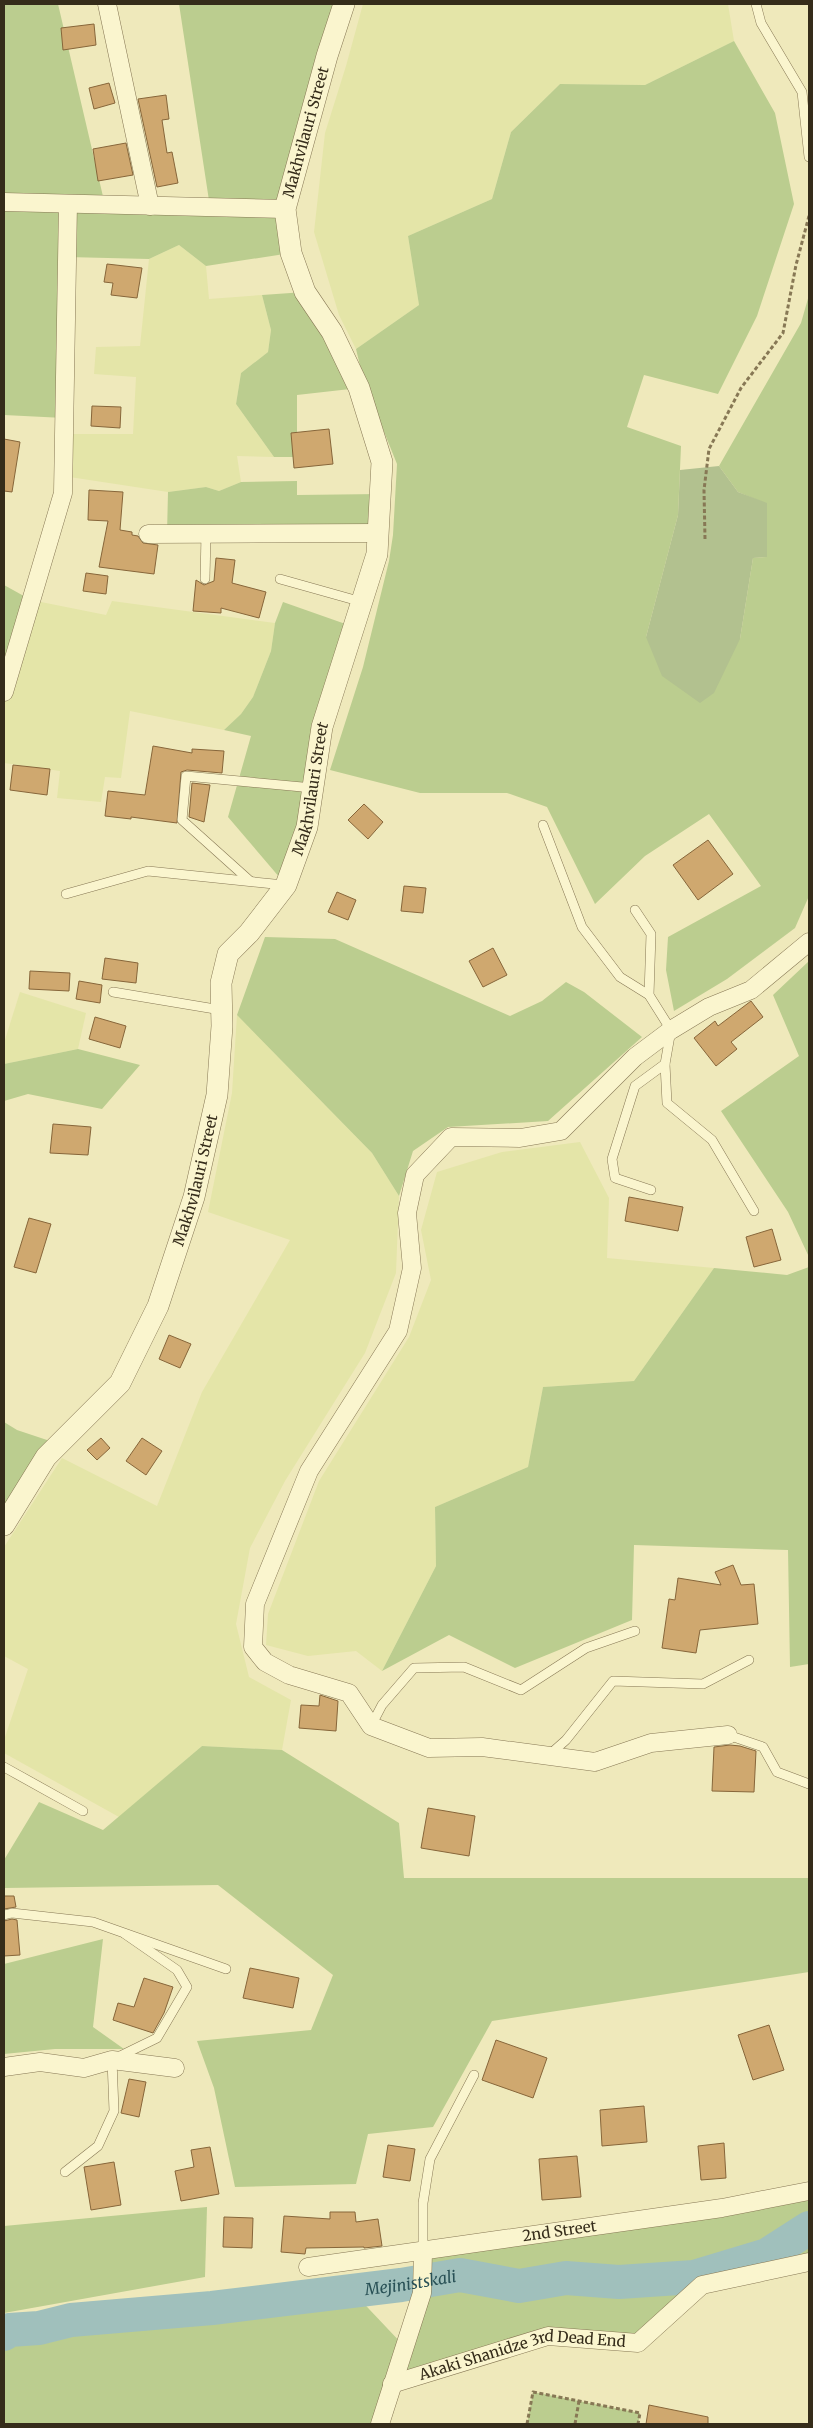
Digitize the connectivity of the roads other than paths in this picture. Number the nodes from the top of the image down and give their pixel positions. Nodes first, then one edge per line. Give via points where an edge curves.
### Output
1 (107, 4) edge
2 (344, 4) edge
3 (756, 4) edge
4 (809, 157) edge
5 (4, 202) edge
6 (68, 204) junction
7 (150, 206) junction
8 (286, 209) junction
9 (378, 533) junction
10 (148, 534) dead end
11 (206, 534) junction
12 (205, 579) dead end
13 (280, 579) dead end
14 (362, 602) junction
15 (4, 692) edge
16 (313, 788) junction
17 (543, 825) dead end
18 (250, 881) junction
19 (286, 885) junction
20 (66, 894) dead end
21 (635, 910) dead end
22 (809, 942) edge
23 (113, 992) dead end
24 (649, 995) junction
25 (222, 1010) junction
26 (671, 1030) junction
27 (665, 1064) junction
28 (651, 1190) dead end
29 (754, 1211) dead end
30 (4, 1525) edge
31 (635, 1631) dead end
32 (748, 1660) dead end
33 (371, 1726) junction
34 (728, 1735) joint
35 (548, 1756) junction
36 (4, 1767) edge
37 (809, 1784) edge
38 (83, 1811) dead end
39 (4, 1915) edge
40 (125, 1934) junction
41 (226, 1969) dead end
42 (112, 2060) junction
43 (4, 2066) edge
44 (175, 2068) dead end
45 (474, 2075) dead end
46 (65, 2172) dead end
47 (809, 2192) edge
48 (423, 2255) junction
49 (809, 2262) edge
50 (308, 2268) dead end
51 (392, 2384) junction
52 (380, 2424) edge

1 - 7 street
2 - 8 street, Makhvilauri Street
3 - 4 lane via 761,23 802,92
5 - 6 street
6 - 7 street
6 - 15 street via 63,493
7 - 8 street
8 - 9 street, Makhvilauri Street via 291,253 305,292 332,332 359,388 382,462
9 - 11 street
9 - 14 street, Makhvilauri Street via 377,554
10 - 11 street
11 - 12 lane
13 - 14 lane
14 - 16 street, Makhvilauri Street via 322,727
16 - 18 lane via 186,776 182,820
16 - 19 street, Makhvilauri Street via 308,827
17 - 24 lane via 582,927 620,977
18 - 19 lane
18 - 20 lane via 148,871
19 - 25 street, Makhvilauri Street via 249,933 228,954 221,983
21 - 24 lane via 651,934
22 - 26 street via 751,990 709,1006
23 - 25 lane
24 - 26 lane
25 - 30 street, Makhvilauri Street via 217,1096 194,1197 158,1306 120,1383 46,1456
26 - 27 lane
26 - 33 street via 635,1057 561,1131 520,1138 452,1138 416,1175 407,1213 412,1268 398,1331 309,1471 255,1604 254,1647 265,1662 289,1675 349,1693
27 - 28 lane via 635,1086 612,1159 615,1178
27 - 29 lane via 667,1103 712,1140
31 - 33 lane via 586,1648 521,1690 464,1667 414,1668 382,1706
32 - 35 lane via 703,1684 613,1681 566,1740
33 - 35 street via 429,1748 482,1747
34 - 35 street via 651,1743 595,1762
34 - 37 lane via 764,1747 776,1772
36 - 38 lane
39 - 40 lane via 93,1922
40 - 41 lane
40 - 42 lane via 177,1970 187,1987 157,2038
42 - 43 street via 84,2068 40,2062
42 - 44 street
42 - 46 lane via 114,2111 98,2146
45 - 48 lane via 430,2159 423,2203
47 - 48 street, 2nd Street
48 - 50 street, 2nd Street
48 - 51 street via 422,2293
49 - 51 street, Akaki Shanidze 3rd Dead End via 702,2286 638,2343 548,2336
51 - 52 street

